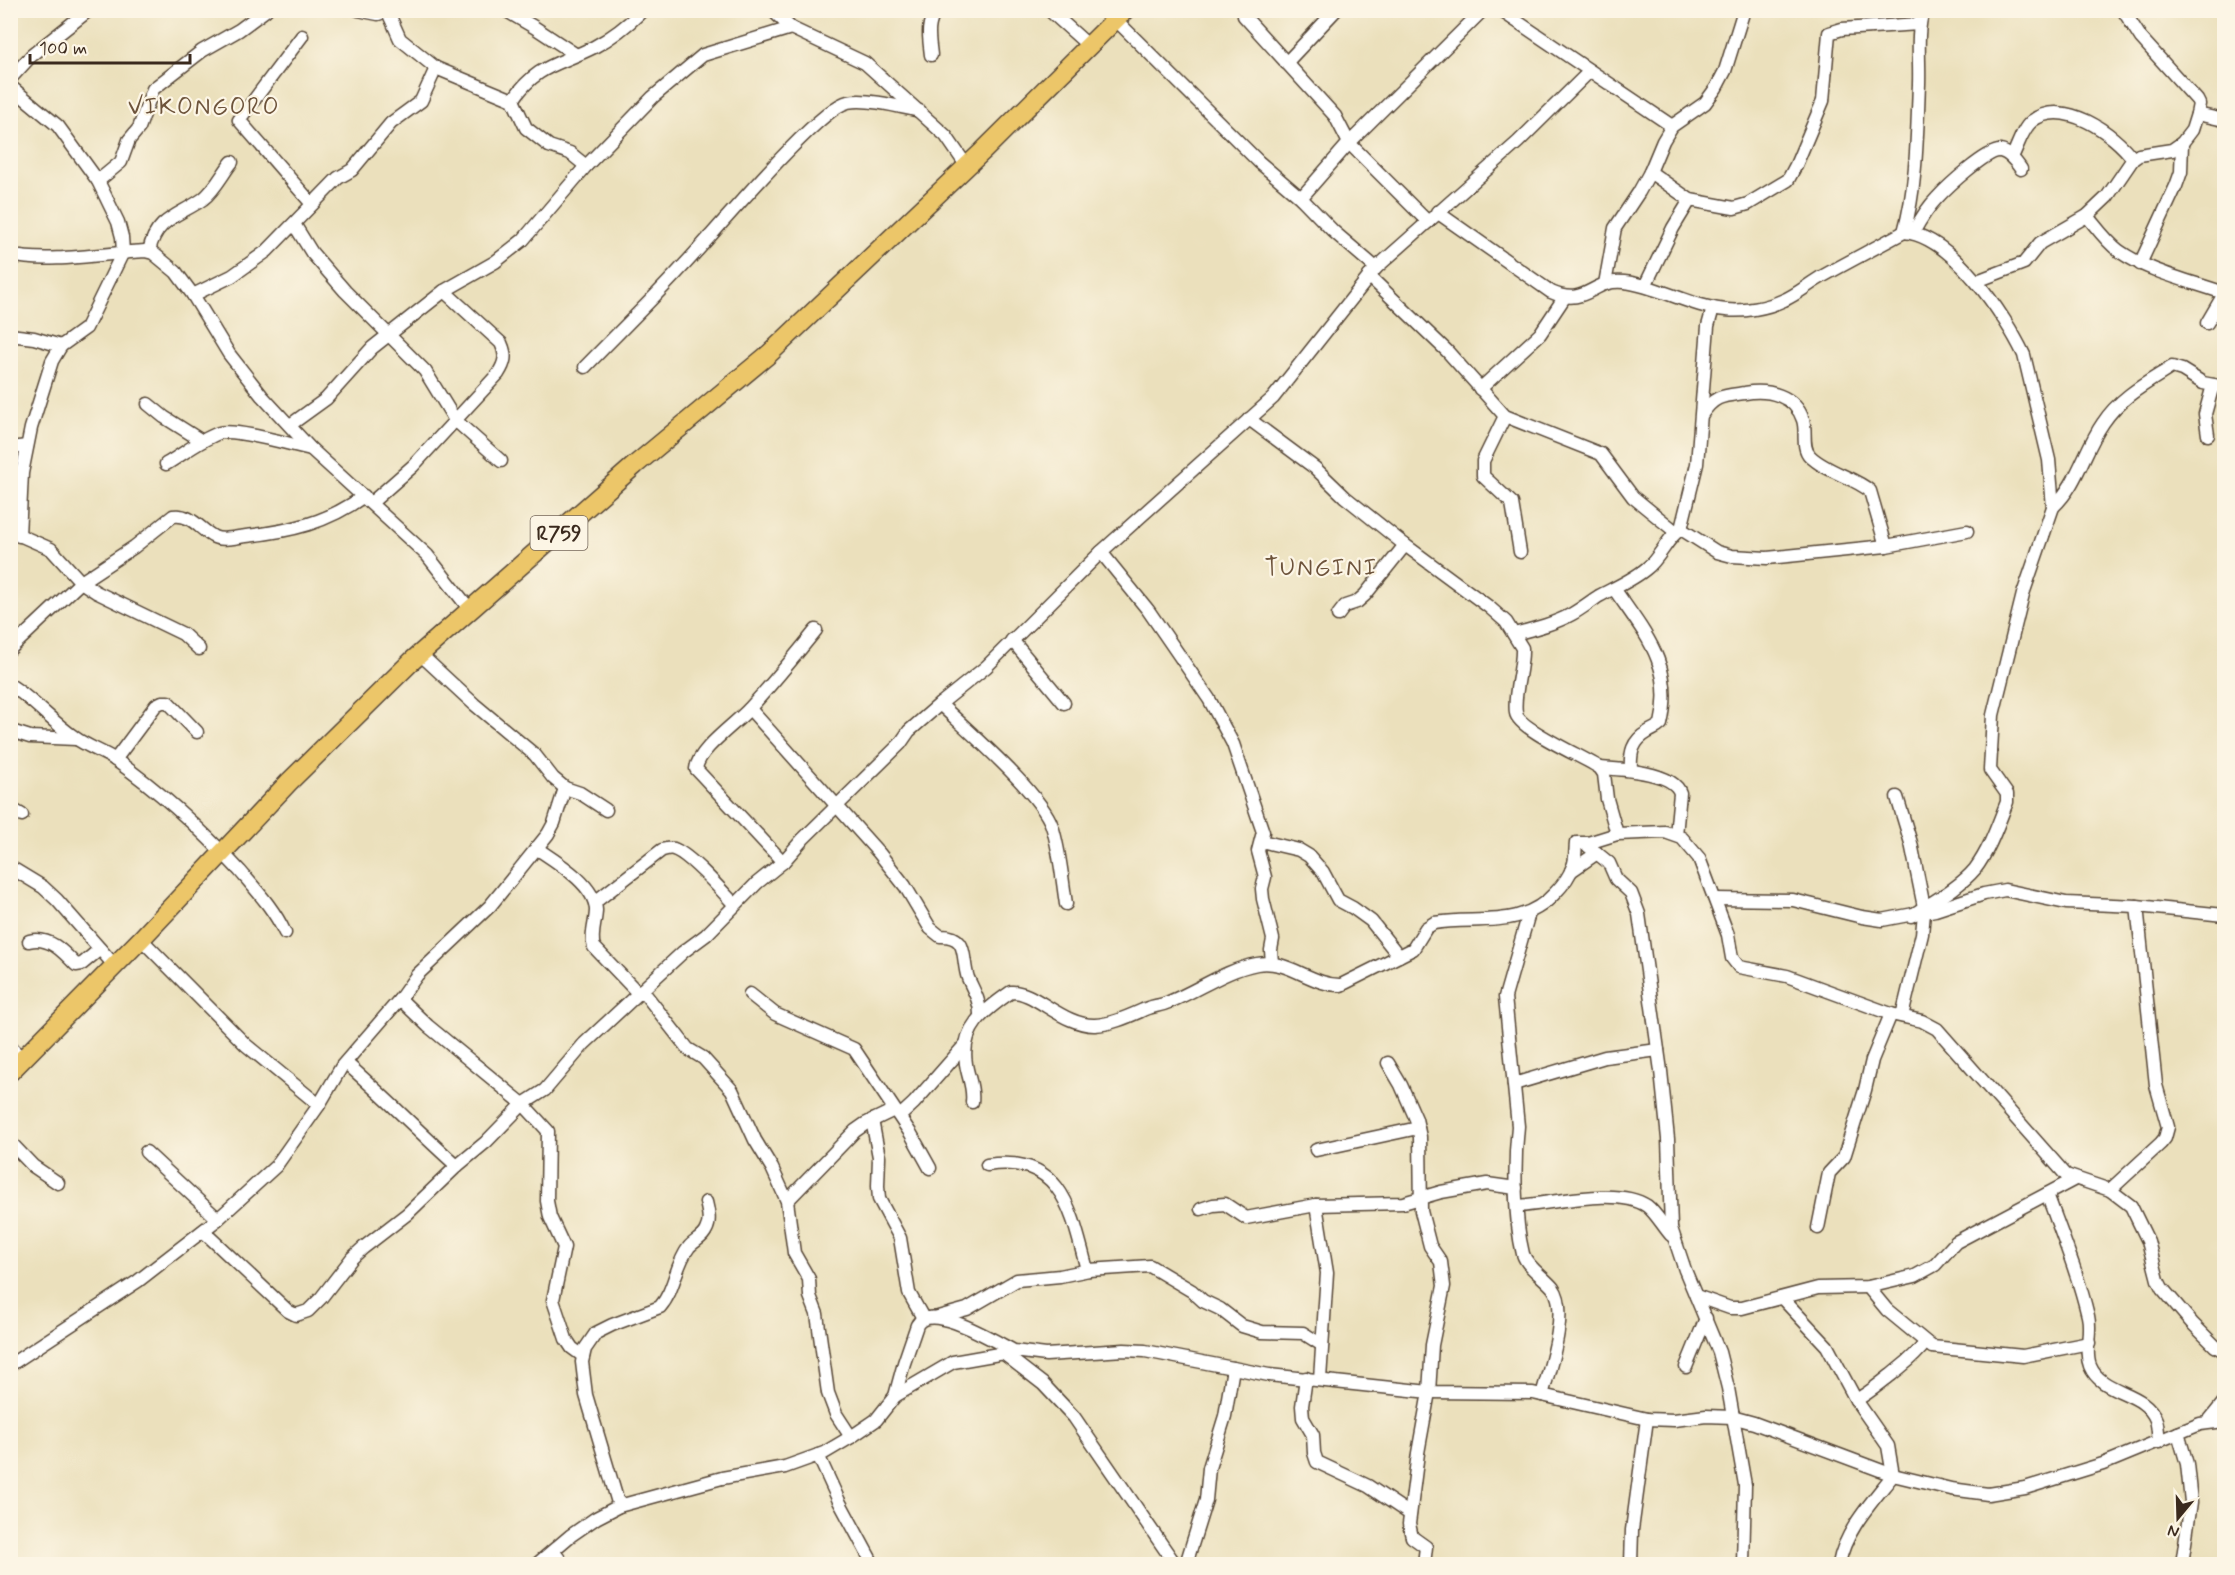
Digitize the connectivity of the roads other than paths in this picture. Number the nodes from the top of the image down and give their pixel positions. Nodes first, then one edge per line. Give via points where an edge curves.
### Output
1 (89, 10) edge
2 (266, 10) edge
3 (358, 10) edge
4 (505, 10) edge
5 (643, 10) edge
6 (772, 10) edge
7 (936, 10) edge
8 (1049, 10) edge
9 (1336, 10) edge
10 (1483, 10) edge
11 (1500, 10) edge
12 (1744, 10) edge
13 (1923, 10) edge
14 (2123, 10) edge
15 (389, 11) edge
16 (1120, 15) edge
17 (1244, 16) dead end
18 (1919, 24) junction
19 (791, 28) junction
20 (302, 36) dead end
21 (1089, 46) junction
22 (575, 54) junction
23 (931, 55) dead end
24 (1286, 63) junction
25 (436, 68) junction
26 (1590, 71) junction
27 (10, 79) edge
28 (10, 86) edge
29 (513, 100) junction
30 (920, 111) junction
31 (2197, 114) junction
32 (2224, 120) edge
33 (1672, 126) junction
34 (1349, 143) junction
35 (2182, 143) junction
36 (2012, 158) junction
37 (2133, 159) junction
38 (232, 162) dead end
39 (966, 165) junction
40 (586, 166) junction
41 (2021, 169) dead end
42 (1650, 172) junction
43 (98, 181) junction
44 (1301, 198) junction
45 (1690, 200) junction
46 (312, 204) junction
47 (1437, 212) junction
48 (2087, 216) junction
49 (1428, 222) junction
50 (294, 224) junction
51 (1908, 232) junction
52 (149, 251) junction
53 (123, 252) junction
54 (10, 255) edge
55 (2140, 264) junction
56 (1372, 272) junction
57 (1977, 281) junction
58 (1605, 284) junction
59 (1645, 286) junction
60 (444, 291) junction
61 (2224, 293) edge
62 (193, 295) junction
63 (1564, 298) junction
64 (1713, 308) junction
65 (2207, 323) dead end
66 (10, 335) edge
67 (390, 336) junction
68 (61, 346) junction
69 (585, 367) dead end
70 (2219, 386) edge
71 (1480, 389) junction
72 (148, 404) dead end
73 (1702, 414) junction
74 (1505, 416) junction
75 (1250, 419) junction
76 (455, 420) junction
77 (290, 425) junction
78 (2208, 435) dead end
79 (202, 441) junction
80 (27, 446) junction
81 (10, 448) edge
82 (311, 449) junction
83 (501, 461) dead end
84 (166, 464) dead end
85 (368, 500) junction
86 (2054, 507) junction
87 (1679, 531) junction
88 (1966, 531) dead end
89 (15, 533) edge
90 (1405, 545) junction
91 (1886, 546) junction
92 (1101, 552) junction
93 (1520, 552) dead end
94 (81, 582) junction
95 (1615, 590) junction
96 (471, 611) junction
97 (1338, 615) dead end
98 (816, 630) dead end
99 (1514, 634) junction
100 (1012, 640) junction
101 (199, 648) dead end
102 (10, 649) edge
103 (420, 654) junction
104 (10, 685) edge
105 (1064, 703) dead end
106 (940, 704) junction
107 (750, 709) junction
108 (11, 731) edge
109 (197, 732) dead end
110 (76, 739) junction
111 (115, 760) junction
112 (1600, 768) junction
113 (1631, 770) junction
114 (565, 788) junction
115 (1897, 797) dead end
116 (10, 808) edge
117 (836, 808) junction
118 (606, 810) dead end
119 (22, 815) dead end
120 (1617, 834) junction
121 (1676, 835) junction
122 (1261, 842) junction
123 (1587, 843) junction
124 (536, 848) junction
125 (223, 852) junction
126 (1597, 853) junction
127 (783, 862) junction
128 (10, 867) edge
129 (1571, 871) junction
130 (1715, 899) junction
131 (595, 902) junction
132 (1066, 903) dead end
133 (735, 905) junction
134 (2137, 906) junction
135 (1924, 910) junction
136 (1529, 913) junction
137 (2224, 915) edge
138 (285, 933) dead end
139 (141, 939) junction
140 (29, 941) dead end
141 (100, 949) junction
142 (1399, 957) junction
143 (1272, 963) junction
144 (115, 966) junction
145 (640, 992) junction
146 (750, 994) dead end
147 (400, 999) junction
148 (981, 1014) junction
149 (1897, 1015) junction
150 (965, 1045) junction
151 (1658, 1050) junction
152 (17, 1053) edge
153 (346, 1063) junction
154 (1388, 1063) dead end
155 (10, 1072) edge
156 (1514, 1084) junction
157 (972, 1102) dead end
158 (523, 1104) junction
159 (320, 1105) junction
160 (897, 1113) junction
161 (872, 1120) junction
162 (1418, 1128) junction
163 (10, 1142) edge
164 (1316, 1150) dead end
165 (146, 1152) dead end
166 (987, 1165) dead end
167 (457, 1166) junction
168 (930, 1168) dead end
169 (2075, 1179) junction
170 (58, 1183) dead end
171 (1516, 1188) junction
172 (2110, 1190) junction
173 (2047, 1194) junction
174 (1419, 1198) junction
175 (787, 1201) junction
176 (706, 1202) dead end
177 (1316, 1205) junction
178 (1517, 1206) junction
179 (1201, 1209) dead end
180 (218, 1219) junction
181 (1818, 1228) dead end
182 (203, 1231) junction
183 (1674, 1240) junction
184 (1089, 1270) junction
185 (1868, 1287) junction
186 (1696, 1296) junction
187 (1782, 1298) junction
188 (938, 1317) junction
189 (923, 1318) junction
190 (1706, 1318) junction
191 (1925, 1342) junction
192 (2089, 1343) junction
193 (1322, 1345) junction
194 (1009, 1352) junction
195 (2224, 1352) edge
196 (583, 1356) junction
197 (10, 1365) edge
198 (1686, 1366) dead end
199 (1233, 1368) junction
200 (1306, 1378) junction
201 (1320, 1379) junction
202 (1429, 1392) junction
203 (1542, 1395) junction
204 (895, 1396) junction
205 (1856, 1400) junction
206 (2224, 1402) edge
207 (1732, 1417) junction
208 (1647, 1419) junction
209 (2224, 1421) edge
210 (2208, 1422) junction
211 (2178, 1433) junction
212 (851, 1437) junction
213 (2158, 1442) junction
214 (818, 1455) junction
215 (1893, 1475) junction
216 (619, 1506) junction
217 (1410, 1514) junction
218 (553, 1551) junction
219 (537, 1564) edge
220 (563, 1564) edge
221 (873, 1564) edge
222 (1175, 1564) edge
223 (1186, 1564) edge
224 (1424, 1564) edge
225 (1631, 1564) edge
226 (1743, 1564) edge
227 (1839, 1564) edge
228 (2182, 1564) edge

1 - 27 street via 31,56
2 - 43 street via 202,51 153,89 121,162
3 - 15 street via 378,14
4 - 22 street
5 - 22 street via 594,47
6 - 19 street
7 - 23 street via 928,29
8 - 21 street
9 - 24 street
10 - 34 street
11 - 26 street
12 - 33 street via 1716,88 1705,103
13 - 18 street
14 - 31 street via 2141,38 2197,100
15 - 25 street via 400,39
16 - 21 main road, R759
16 - 44 street via 1258,162
17 - 24 street
18 - 45 street via 1829,33 1823,100 1788,180 1734,208
18 - 51 street via 1919,83
19 - 30 street via 865,63
19 - 40 street via 704,55
20 - 46 street via 239,120
21 - 39 main road, R759
22 - 29 street via 550,65 522,86
24 - 34 street via 1335,116
25 - 29 street
25 - 46 street via 422,100 391,123 352,170 340,176
26 - 33 street
26 - 47 street via 1518,142
28 - 43 street via 58,126
29 - 40 street via 526,128
30 - 39 street via 946,136
30 - 69 street via 888,104 847,102 822,117
31 - 32 street
31 - 35 street
33 - 42 street
34 - 44 street
34 - 49 street
35 - 37 street via 2172,150
35 - 55 street via 2181,172
36 - 37 street via 2031,122 2046,113 2067,114 2093,123
36 - 41 street
36 - 51 street via 2001,151 1989,153 1937,197
37 - 48 street via 2107,197
38 - 52 street via 204,198 158,228
39 - 96 main road, R759 via 769,354 635,465
40 - 60 street via 523,240 495,262
42 - 45 street
42 - 58 street via 1615,228
43 - 53 street via 118,222
44 - 56 street
45 - 59 street
46 - 50 street
47 - 49 street
47 - 63 street
48 - 55 street via 2118,250
48 - 57 street via 2040,243 2024,263
49 - 56 street
50 - 62 street via 267,251 232,276
50 - 67 street via 312,254
51 - 57 street via 1931,241
51 - 64 street via 1784,300 1752,310
52 - 53 street
52 - 62 street via 177,272
53 - 54 street via 74,257
53 - 68 street via 86,328
55 - 61 street
56 - 71 street
56 - 75 street via 1273,398
57 - 86 street via 2025,355 2049,460
58 - 59 street via 1621,281
58 - 63 street via 1576,298
59 - 64 street
60 - 67 street
60 - 76 street via 501,343 506,353 498,375
61 - 65 street
62 - 77 street via 229,354
63 - 71 street via 1540,334
64 - 73 street via 1708,326
66 - 68 street
67 - 76 street via 425,371
67 - 77 street via 372,348 326,399
68 - 80 street via 38,402
70 - 78 street via 2205,414
70 - 86 street via 2203,383 2172,367 2131,393 2103,423 2070,488
71 - 74 street
72 - 79 street
73 - 87 street via 1697,464
73 - 91 street via 1719,397 1760,391 1788,400 1796,406 1803,421 1810,456 1870,491
74 - 87 street via 1601,454 1633,497
74 - 93 street via 1483,461 1483,476 1512,503
75 - 90 street
75 - 92 street
76 - 83 street
76 - 85 street via 406,472
77 - 82 street
79 - 82 street via 221,432
79 - 84 street
80 - 81 street
80 - 89 street
82 - 85 street
85 - 94 street via 316,523 230,538 216,538 188,518 173,516
85 - 96 street via 427,555
86 - 135 street via 2023,594 1993,715 1990,770 2007,794 2007,802 1974,869
87 - 91 street via 1732,556 1767,558
87 - 95 street via 1648,567
88 - 91 street
89 - 94 street via 51,549
90 - 97 street via 1365,595 1345,606
90 - 99 street via 1498,614
92 - 100 street
92 - 122 street via 1148,610 1221,718 1263,829
94 - 101 street via 183,634
94 - 102 street
95 - 99 street via 1570,615
95 - 113 street via 1659,658 1662,674 1661,724 1633,746
96 - 103 main road, R759
98 - 107 street
99 - 112 street via 1522,652 1516,707 1519,719 1532,731
100 - 105 street
100 - 106 street
103 - 114 street via 521,741
103 - 125 main road, R759
104 - 110 street
106 - 117 street
106 - 132 street via 1022,784 1051,824
107 - 117 street
107 - 127 street via 716,740 696,769
108 - 110 street via 30,737
109 - 111 street via 168,702 162,702
110 - 111 street
111 - 125 street via 181,812
112 - 113 street
112 - 120 street
113 - 121 street via 1663,779 1678,788
114 - 118 street
114 - 124 street via 554,823
115 - 135 street
116 - 119 street
117 - 127 street
117 - 148 street via 893,870 930,928 958,942
120 - 121 street
120 - 123 street
121 - 130 street via 1699,858
122 - 142 street via 1310,856 1338,900 1371,921
122 - 143 street via 1258,851 1265,877 1263,899 1274,939
123 - 126 street
123 - 129 street via 1576,843
124 - 131 street via 586,887
124 - 147 street via 490,906 417,975
125 - 138 street via 277,915
125 - 139 main road, R759
126 - 129 street
126 - 151 street via 1631,893 1638,914
127 - 133 street
128 - 141 street via 43,887
129 - 136 street via 1545,904
130 - 135 street via 1793,900 1873,920 1911,916
130 - 149 street via 1732,957 1739,967 1787,976
131 - 133 street via 669,848 678,850 700,869
131 - 145 street via 594,947
133 - 145 street
134 - 135 street via 2066,903 1998,890
134 - 137 street
134 - 172 street via 2156,1085 2168,1127 2165,1138
135 - 149 street via 1922,934
136 - 142 street via 1493,920 1434,923 1426,928 1413,949
136 - 156 street via 1505,997
139 - 144 main road, R759
139 - 159 street via 246,1045
140 - 141 street via 39,938 52,944 76,965
141 - 144 street
142 - 143 street via 1337,985
143 - 148 street via 1242,967 1168,1003 1098,1025 1077,1023 1014,991
144 - 152 main road, R759
145 - 158 street via 584,1044 545,1090
145 - 175 street via 688,1049 703,1058 732,1090
146 - 160 street via 775,1014 854,1049
147 - 153 street
147 - 158 street
148 - 150 street
149 - 169 street via 1936,1029 2060,1170
149 - 181 street via 1872,1060 1848,1149 1829,1173
150 - 157 street
150 - 160 street via 914,1103
151 - 156 street via 1605,1057
151 - 183 street
152 - 155 main road, R759
153 - 159 street
153 - 167 street
154 - 162 street via 1409,1101
156 - 171 street via 1518,1126
158 - 167 street
158 - 196 street via 549,1134 547,1201 564,1247 553,1300 566,1339
159 - 180 street via 276,1166
160 - 161 street
160 - 168 street
161 - 175 street via 855,1131
161 - 189 street via 880,1161 879,1199 900,1238 909,1293
162 - 164 street
162 - 174 street
163 - 170 street via 33,1166
165 - 180 street
166 - 184 street via 1026,1166 1047,1177 1062,1194
167 - 182 street via 407,1214 352,1258 321,1298 300,1314 288,1311
169 - 172 street
169 - 173 street
171 - 174 street via 1487,1184
171 - 178 street
172 - 195 street via 2126,1200 2139,1220 2162,1288
173 - 185 street via 1956,1242 1923,1273
173 - 192 street via 2077,1274 2088,1317
174 - 177 street via 1403,1203
174 - 202 street via 1430,1246 1441,1262 1444,1286 1432,1345
175 - 212 street via 794,1253 809,1279 809,1293 817,1314 828,1393
176 - 196 street via 706,1232 690,1246 665,1301 660,1307 596,1333
177 - 179 street via 1246,1218 1225,1204
177 - 193 street via 1327,1274
178 - 183 street via 1597,1196 1626,1199 1651,1210
178 - 203 street via 1525,1258 1554,1290 1559,1307 1554,1351
180 - 182 street
182 - 197 street via 138,1281
183 - 186 street
184 - 188 street via 1017,1280 967,1309
184 - 193 street via 1150,1266 1242,1326 1262,1332 1303,1333
185 - 187 street via 1818,1288
185 - 191 street via 1887,1310
186 - 187 street via 1734,1309
186 - 190 street
187 - 205 street via 1827,1346
188 - 189 street
188 - 194 street
189 - 204 street via 917,1325
190 - 198 street
190 - 207 street via 1719,1352
191 - 192 street via 1932,1347 2023,1356
191 - 205 street via 1907,1364
192 - 213 street via 2089,1362 2095,1375 2105,1384 2137,1398 2153,1414
193 - 201 street
194 - 199 street via 1046,1355 1134,1351
194 - 204 street via 953,1362
194 - 222 street via 1074,1417
196 - 216 street via 586,1395
199 - 200 street
199 - 223 street via 1225,1416 1209,1468 1206,1500
200 - 201 street
200 - 217 street via 1303,1418 1313,1435 1317,1462 1368,1486
201 - 202 street
202 - 203 street
202 - 217 street
203 - 208 street
204 - 212 street via 876,1420
205 - 215 street via 1888,1446
206 - 210 street
207 - 208 street
207 - 215 street
207 - 226 street via 1745,1485
208 - 225 street
209 - 210 street
210 - 211 street
211 - 213 street
211 - 228 street via 2187,1464 2191,1502
212 - 214 street
213 - 215 street via 2103,1464 1997,1494 1977,1494
214 - 216 street via 785,1467 722,1478
214 - 221 street
215 - 227 street via 1844,1544
216 - 218 street via 596,1518
217 - 224 street via 1410,1532 1425,1547
218 - 219 street
218 - 220 street

